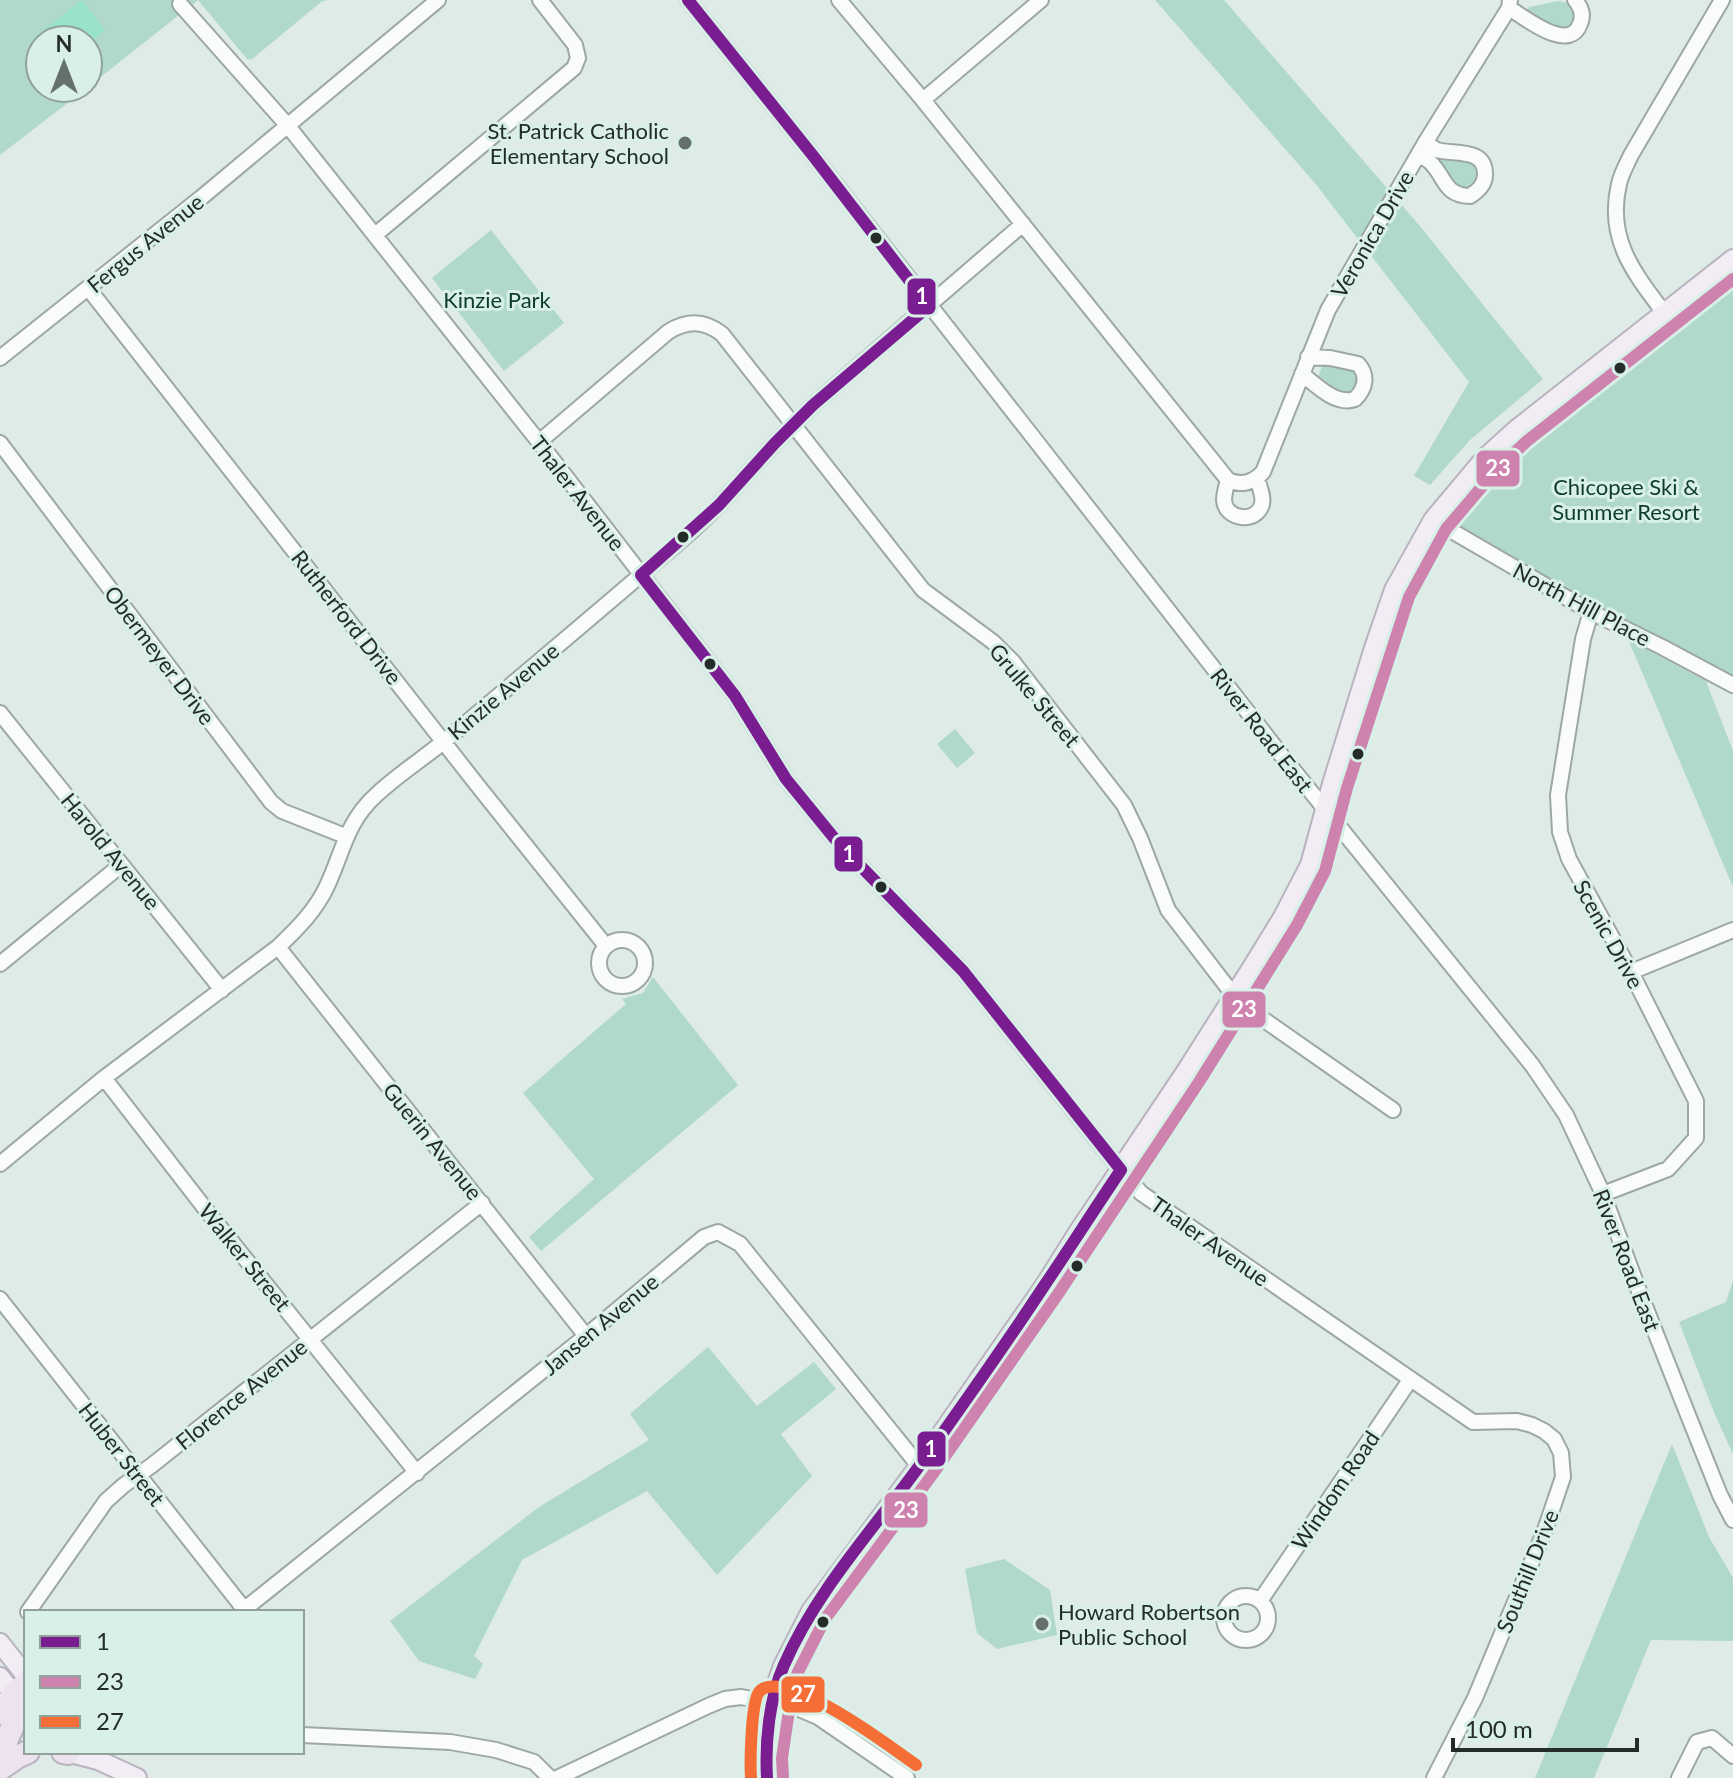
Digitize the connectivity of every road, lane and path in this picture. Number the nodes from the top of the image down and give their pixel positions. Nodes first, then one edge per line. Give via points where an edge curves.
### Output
1 (438, 0) edge
2 (540, 0) edge
3 (688, 0) edge
4 (839, 0) edge
5 (1041, 0) edge
6 (1575, 0) edge
7 (1722, 0) edge
8 (1513, 2) edge
9 (180, 4) dead end
10 (923, 100) junction
11 (288, 126) junction
12 (1023, 224) junction
13 (375, 235) junction
14 (1733, 259) edge
15 (88, 288) junction
16 (929, 306) junction
17 (1665, 314) junction
18 (1308, 357) junction
19 (0, 358) edge
20 (1302, 374) junction
21 (793, 425) junction
22 (539, 442) junction
23 (0, 443) edge
24 (1257, 479) junction
25 (1228, 480) junction
26 (1433, 520) junction
27 (641, 575) junction
28 (1591, 612) junction
29 (1733, 685) edge
30 (0, 713) edge
31 (444, 741) junction
32 (1325, 808) junction
33 (345, 836) junction
34 (121, 865) junction
35 (1733, 930) edge
36 (606, 946) dead end
37 (278, 947) junction
38 (3, 956) edge
39 (1631, 972) junction
40 (222, 990) junction
41 (1235, 997) junction
42 (104, 1078) junction
43 (1393, 1110) dead end
44 (0, 1164) edge
45 (1121, 1170) junction
46 (1603, 1194) junction
47 (482, 1203) junction
48 (0, 1299) edge
49 (586, 1336) junction
50 (310, 1338) junction
51 (1410, 1380) junction
52 (1473, 1422) joint
53 (919, 1466) junction
54 (417, 1473) junction
55 (139, 1475) junction
56 (1733, 1520) edge
57 (1260, 1601) dead end
58 (29, 1610) edge
59 (242, 1610) edge
60 (0, 1643) edge
61 (24, 1673) edge
62 (17, 1699) edge
63 (772, 1702) junction
64 (304, 1735) edge
65 (24, 1754) edge
66 (0, 1755) edge
67 (95, 1756) edge
68 (1733, 1756) edge
69 (0, 1769) edge
70 (137, 1778) edge
71 (550, 1778) edge
72 (557, 1778) edge
73 (767, 1778) edge
74 (907, 1778) edge
75 (1434, 1778) edge
76 (1679, 1778) edge

1 - 11 street, Fergus Avenue
2 - 13 street via 575,45 574,68
3 - 16 street, River Road East
4 - 10 street, Veronica Drive
5 - 10 street
6 - 8 street via 1581,23 1564,36 1551,33
7 - 17 street via 1619,182 1616,208 1626,260
8 - 18 street, Veronica Drive via 1328,310
9 - 11 street, Thaler Avenue
10 - 12 street, Veronica Drive
11 - 13 street, Thaler Avenue
11 - 15 street, Fergus Avenue
12 - 16 street, Kinzie Avenue
12 - 25 street, Veronica Drive
13 - 22 street, Thaler Avenue
14 - 17 main road
15 - 19 street, Fergus Avenue
15 - 31 street, Rutherford Drive
16 - 21 street, Kinzie Avenue
16 - 32 street, River Road East
17 - 26 main road via 1517,429
18 - 20 street, Veronica Drive
18 - 20 street via 1358,364 1365,375 1363,387 1355,399 1343,401
20 - 24 street, Veronica Drive
21 - 22 street, Grulke Street via 722,334 702,323 689,323 668,332
21 - 27 street, Kinzie Avenue via 719,505
21 - 41 street, Grulke Street via 923,590 1013,662 1115,793 1140,838 1168,910
22 - 27 street, Thaler Avenue
23 - 33 street, Obermeyer Drive via 271,802 289,815
24 - 25 street
24 - 25 street, Veronica Drive via 1262,505 1246,517 1234,516 1226,507
26 - 28 street, North Hill Place
26 - 32 main road via 1394,590
27 - 31 street, Kinzie Avenue
27 - 45 street, Thaler Avenue via 735,696 786,779 839,844 963,971
28 - 29 street, North Hill Place
28 - 39 street, Scenic Drive via 1558,795 1560,832 1569,859
30 - 34 street, Harold Avenue
31 - 33 street, Kinzie Avenue via 374,796
31 - 36 street, Rutherford Drive
32 - 41 main road via 1310,865
32 - 46 street, River Road East via 1532,1065 1566,1115
33 - 37 street, Kinzie Avenue via 317,905
34 - 38 street
34 - 40 street, Harold Avenue
35 - 39 street
37 - 40 street, Kinzie Avenue
37 - 47 street, Guerin Avenue
39 - 46 street, Scenic Drive via 1696,1101 1696,1138 1668,1169
40 - 42 street, Kinzie Avenue
41 - 43 street, Grulke Street
41 - 45 main road
42 - 44 street, Kinzie Avenue
42 - 50 street, Walker Street
45 - 51 street, Thaler Avenue via 1141,1193
45 - 53 main road
46 - 56 street, River Road East
47 - 49 street, Guerin Avenue
47 - 50 street, Florence Avenue
48 - 55 street, Huber Street
49 - 53 street, Jansen Avenue via 704,1237 718,1232 740,1244
49 - 54 street, Jansen Avenue
50 - 54 street, Walker Street
50 - 55 street, Florence Avenue
51 - 52 street, Thaler Avenue
51 - 57 street, Windom Road
52 - 75 street, Southill Drive via 1517,1421 1544,1431 1561,1453 1563,1477 1475,1698
53 - 63 main road via 811,1611 783,1666
54 - 59 street, Jansen Avenue
55 - 58 street, Florence Avenue via 106,1501
55 - 59 street, Huber Street
60 - 61 main road
62 - 66 highway via 15,1721
63 - 72 street via 725,1699
63 - 73 main road
63 - 74 street via 818,1717
64 - 71 street via 450,1742 496,1750 534,1762
65 - 69 highway
67 - 70 main road
68 - 76 street via 1712,1738 1697,1742

